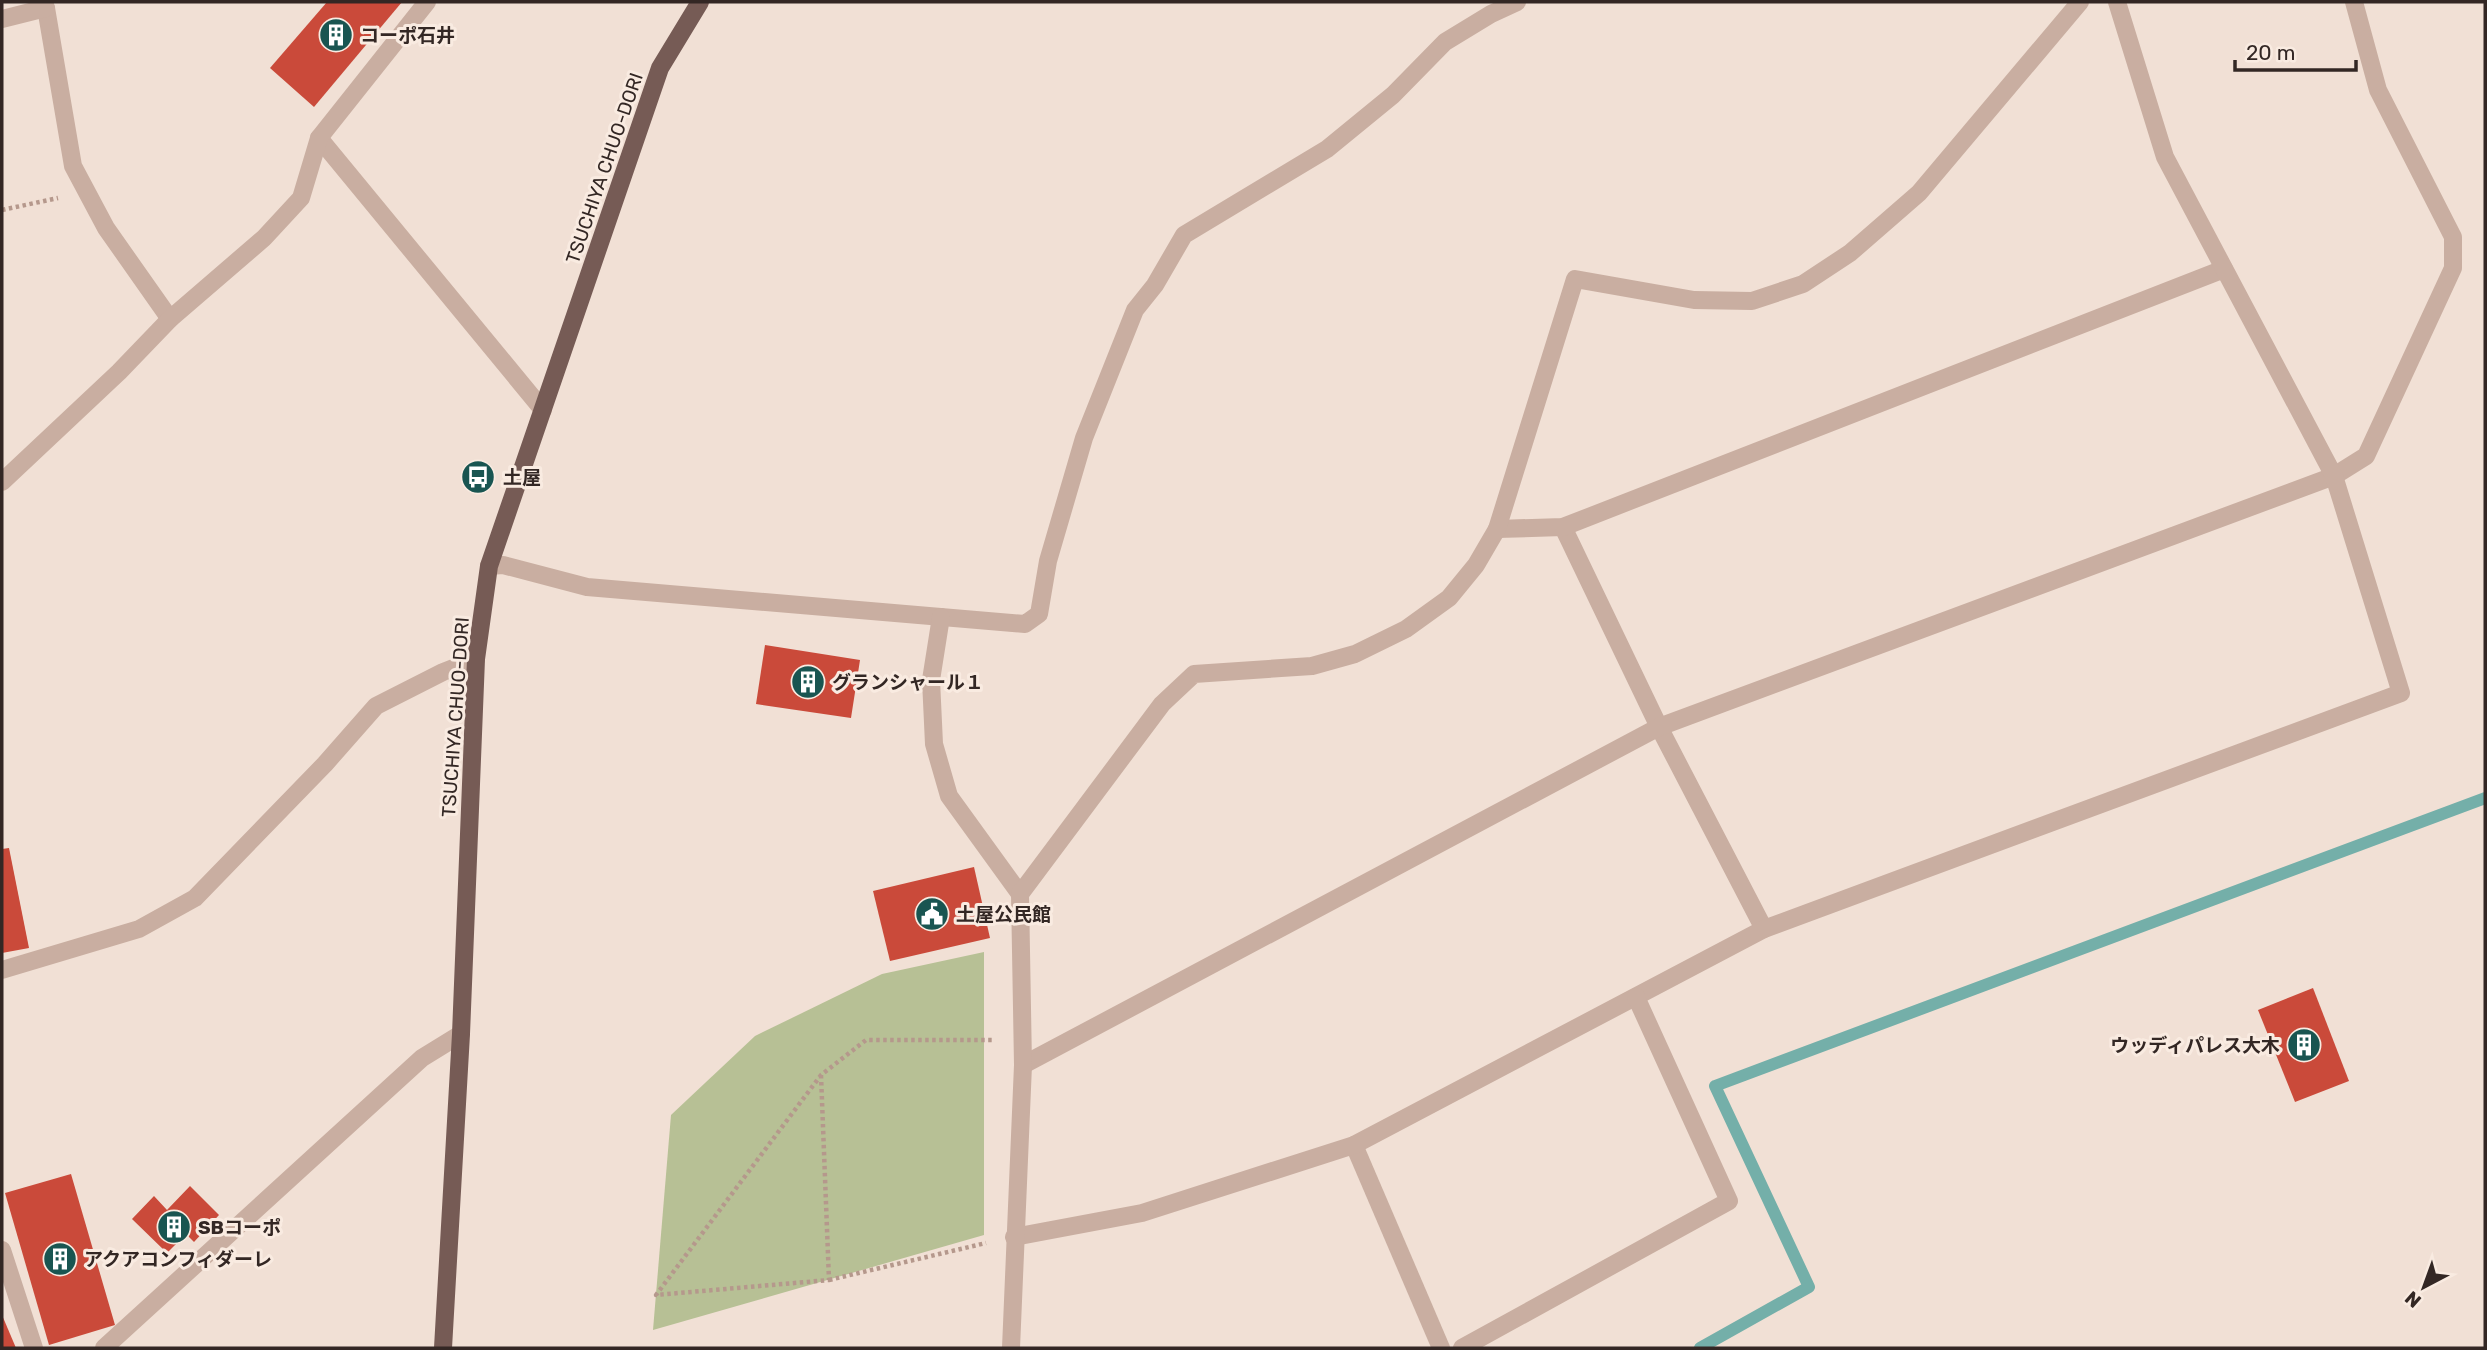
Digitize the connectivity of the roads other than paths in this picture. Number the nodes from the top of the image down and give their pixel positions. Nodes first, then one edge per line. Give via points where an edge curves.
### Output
1 (427, 2) edge
2 (700, 2) edge
3 (1517, 2) edge
4 (2080, 2) edge
5 (2117, 2) edge
6 (2354, 2) edge
7 (2, 19) edge
8 (319, 138) junction
9 (2224, 269) junction
10 (170, 319) junction
11 (543, 411) junction
12 (2334, 476) junction
13 (2, 482) edge
14 (1563, 527) junction
15 (1497, 529) junction
16 (489, 566) junction
17 (941, 618) junction
18 (476, 659) junction
19 (1659, 727) junction
20 (1020, 894) junction
21 (1764, 929) junction
22 (2, 970) edge
23 (1636, 997) junction
24 (461, 1034) junction
25 (1023, 1065) junction
26 (1354, 1144) junction
27 (1014, 1237) junction
28 (2, 1250) edge
29 (34, 1348) edge
30 (104, 1348) edge
31 (443, 1348) edge
32 (1011, 1348) edge
33 (1441, 1348) edge
34 (1462, 1348) edge

1 - 8 street
2 - 11 main road, TSUCHIYA CHUO-DORI via 660,68
3 - 17 street via 1445,42 1393,95 1327,149 1184,235 1135,310 1084,438 1048,561 1039,614 1025,624
4 - 15 street via 1919,193 1850,253 1803,284 1752,301 1694,300 1575,279
5 - 9 street via 2165,157
6 - 12 street via 2378,90 2453,237 2453,268 2366,456
7 - 10 street via 46,8 73,166 106,229
8 - 10 street via 301,198 264,238
8 - 11 street
9 - 12 street
9 - 14 street
10 - 13 street
11 - 16 main road, TSUCHIYA CHUO-DORI
12 - 19 street
12 - 21 street via 2401,693
14 - 15 street
14 - 19 street
15 - 20 street via 1450,598 1406,629 1355,654 1312,666 1194,674 1162,704
16 - 17 street via 503,565 587,587
16 - 18 main road, TSUCHIYA CHUO-DORI
17 - 20 street via 931,680 934,744 949,796
18 - 22 street via 376,706 195,898 139,929
18 - 24 main road, TSUCHIYA CHUO-DORI
19 - 21 street
19 - 25 street
20 - 25 street
21 - 23 street
23 - 26 street
23 - 34 street via 1730,1201
24 - 30 street via 422,1058
24 - 31 main road, TSUCHIYA CHUO-DORI
25 - 27 street
26 - 27 street via 1142,1213
26 - 33 street
27 - 32 street
28 - 29 street

